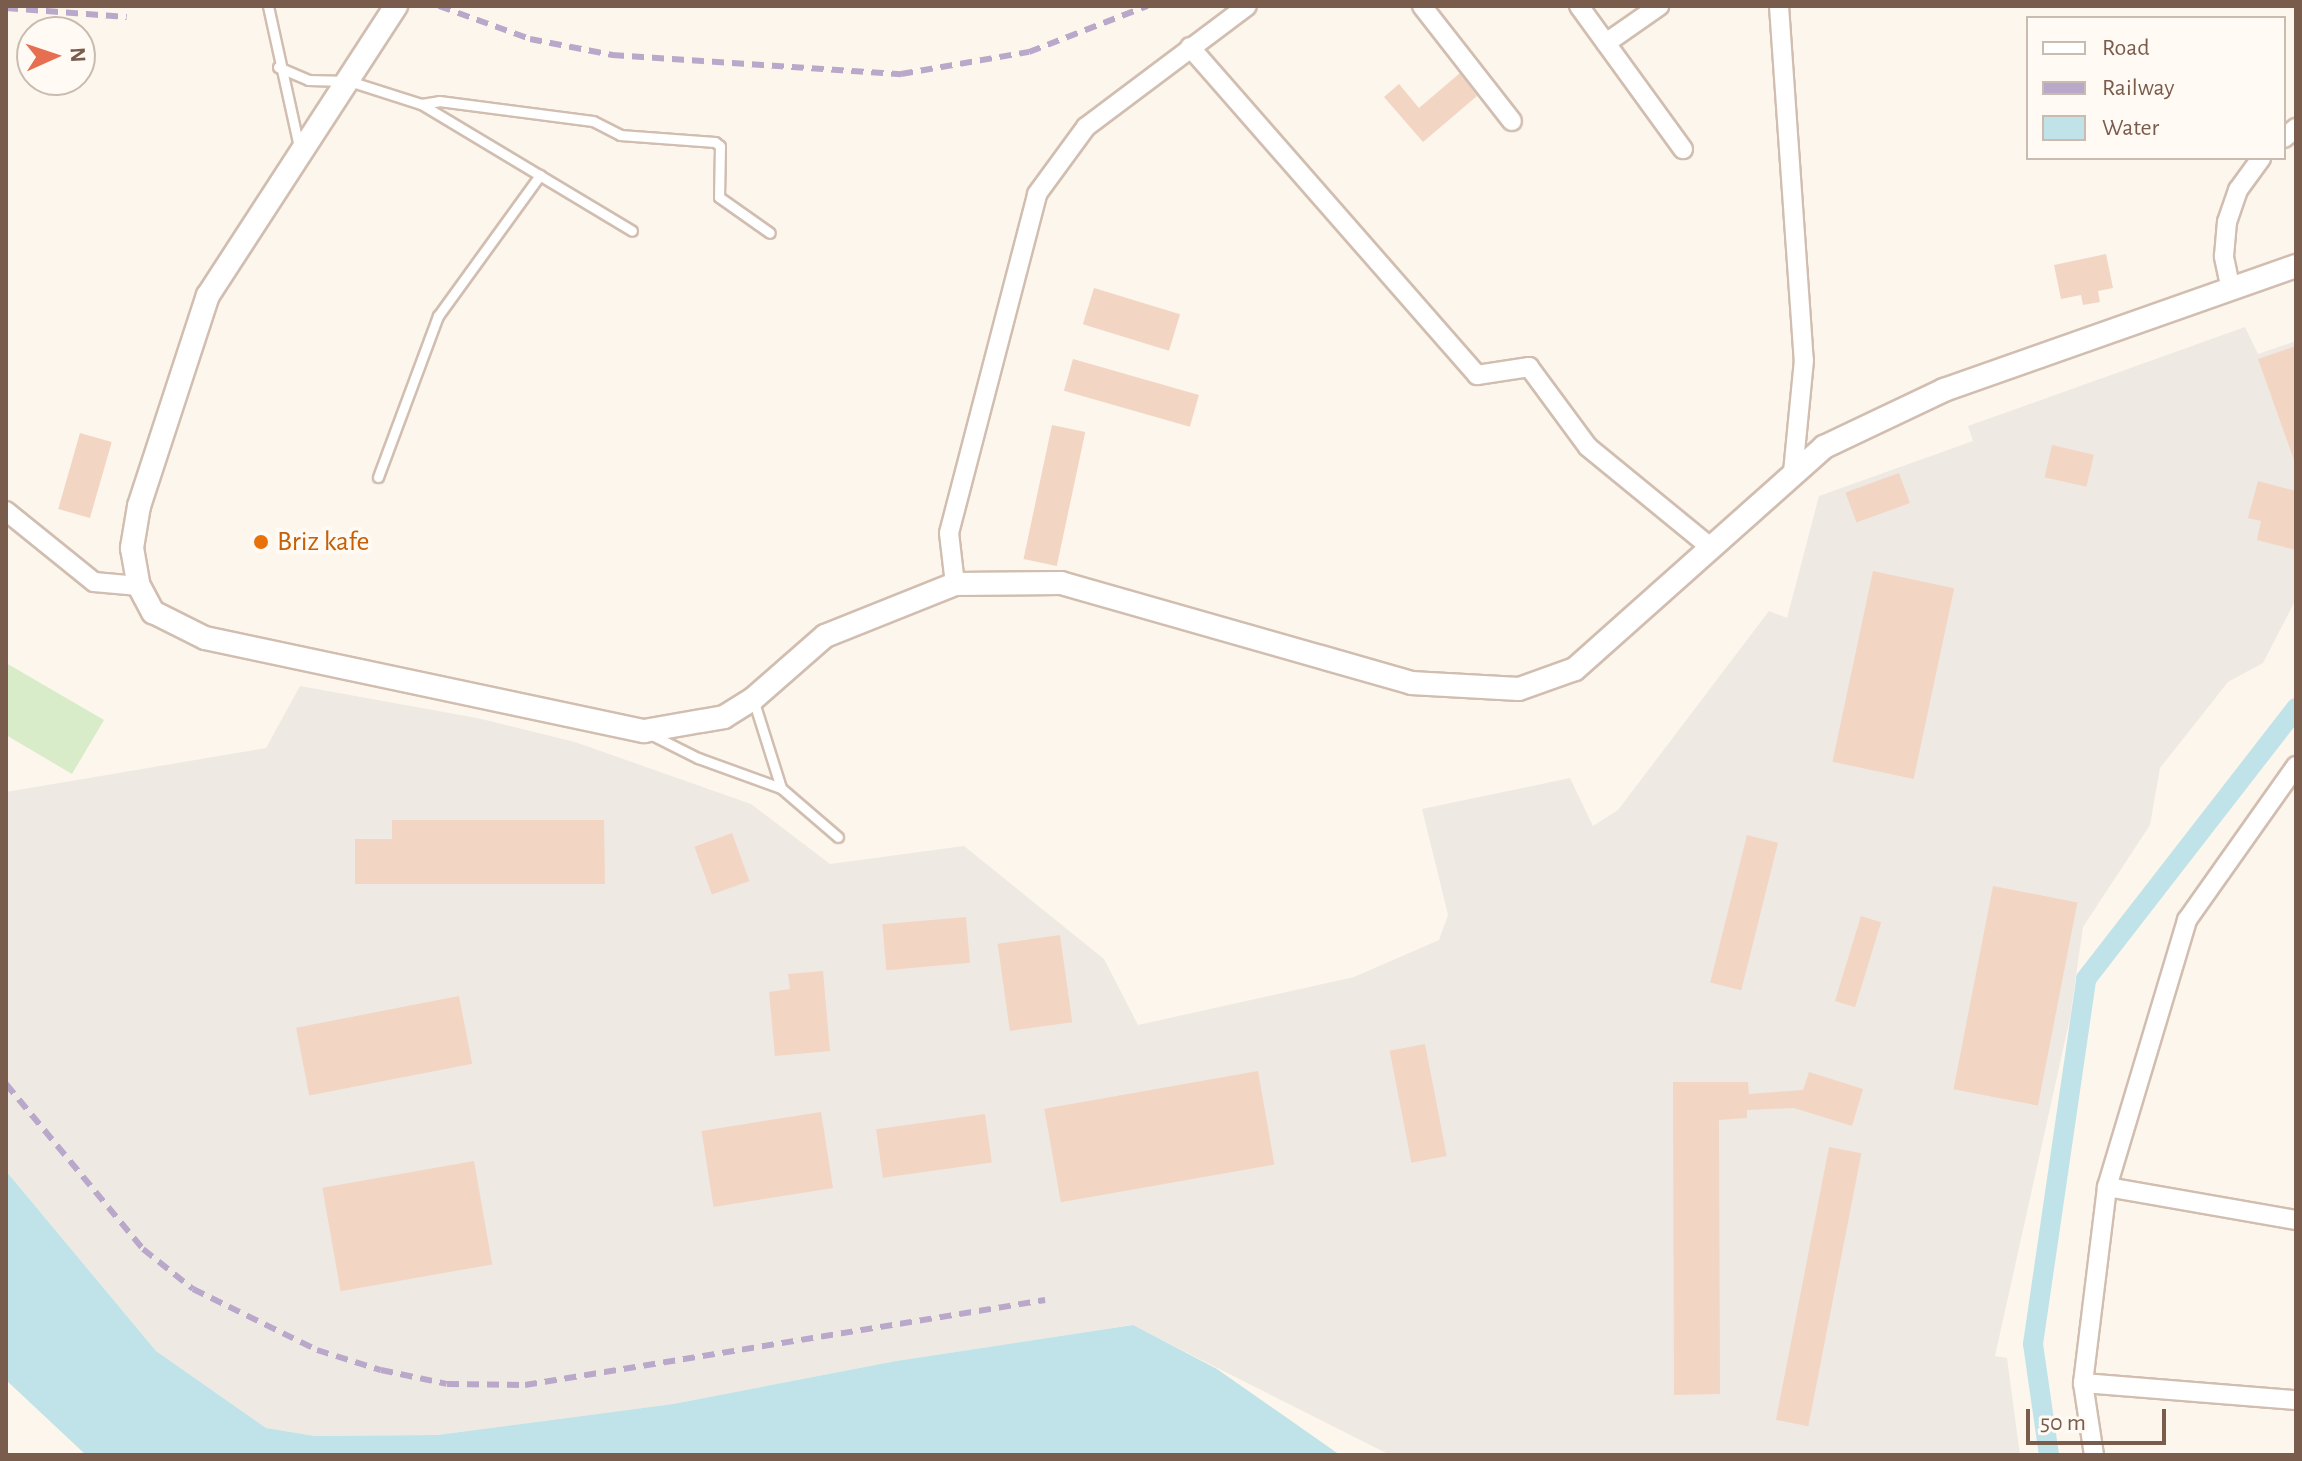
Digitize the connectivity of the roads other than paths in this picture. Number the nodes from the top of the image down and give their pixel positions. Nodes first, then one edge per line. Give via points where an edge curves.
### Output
1 (268, 6) edge
2 (396, 6) edge
3 (1247, 6) edge
4 (1422, 6) edge
5 (1579, 6) edge
6 (1659, 6) edge
7 (1779, 6) edge
8 (1606, 43) junction
9 (1190, 47) junction
10 (278, 67) junction
11 (349, 81) junction
12 (421, 104) junction
13 (1512, 121) dead end
14 (1683, 149) dead end
15 (301, 154) junction
16 (2260, 160) edge
17 (540, 175) junction
18 (632, 231) dead end
19 (770, 233) dead end
20 (2296, 266) edge
21 (2231, 290) junction
22 (1793, 473) junction
23 (378, 477) dead end
24 (9, 520) edge
25 (1710, 547) junction
26 (955, 584) junction
27 (139, 586) junction
28 (753, 699) junction
29 (644, 731) junction
30 (2296, 766) edge
31 (781, 788) junction
32 (838, 837) dead end
33 (2107, 1187) junction
34 (2296, 1220) edge
35 (2083, 1383) junction
36 (2296, 1400) edge
37 (2094, 1455) edge

1 - 10 lane
2 - 11 street
3 - 9 street
4 - 13 street
5 - 8 street
6 - 8 street
7 - 22 street via 1804,360
8 - 14 street
9 - 25 street via 1477,375 1529,367 1588,447
9 - 26 street via 1086,127 1037,194 949,533
10 - 11 lane via 308,80
10 - 15 lane
11 - 12 lane
11 - 15 street
12 - 17 lane
12 - 19 lane via 439,101 593,121 620,135 715,142 720,146 719,197
15 - 27 street via 208,295 139,506 132,548
16 - 21 street via 2238,190 2227,222 2224,256
17 - 18 lane
17 - 23 lane via 438,316
20 - 21 street
21 - 22 street via 1944,390 1824,447
22 - 25 street
24 - 27 street via 94,582
25 - 26 street via 1575,669 1519,689 1411,683 1061,583
26 - 28 street via 825,636
27 - 29 street via 153,612 205,638
28 - 29 street via 724,717
28 - 31 lane
29 - 31 lane via 698,758
30 - 33 street via 2187,920
31 - 32 lane
33 - 34 street
33 - 35 street
35 - 36 street
35 - 37 street

